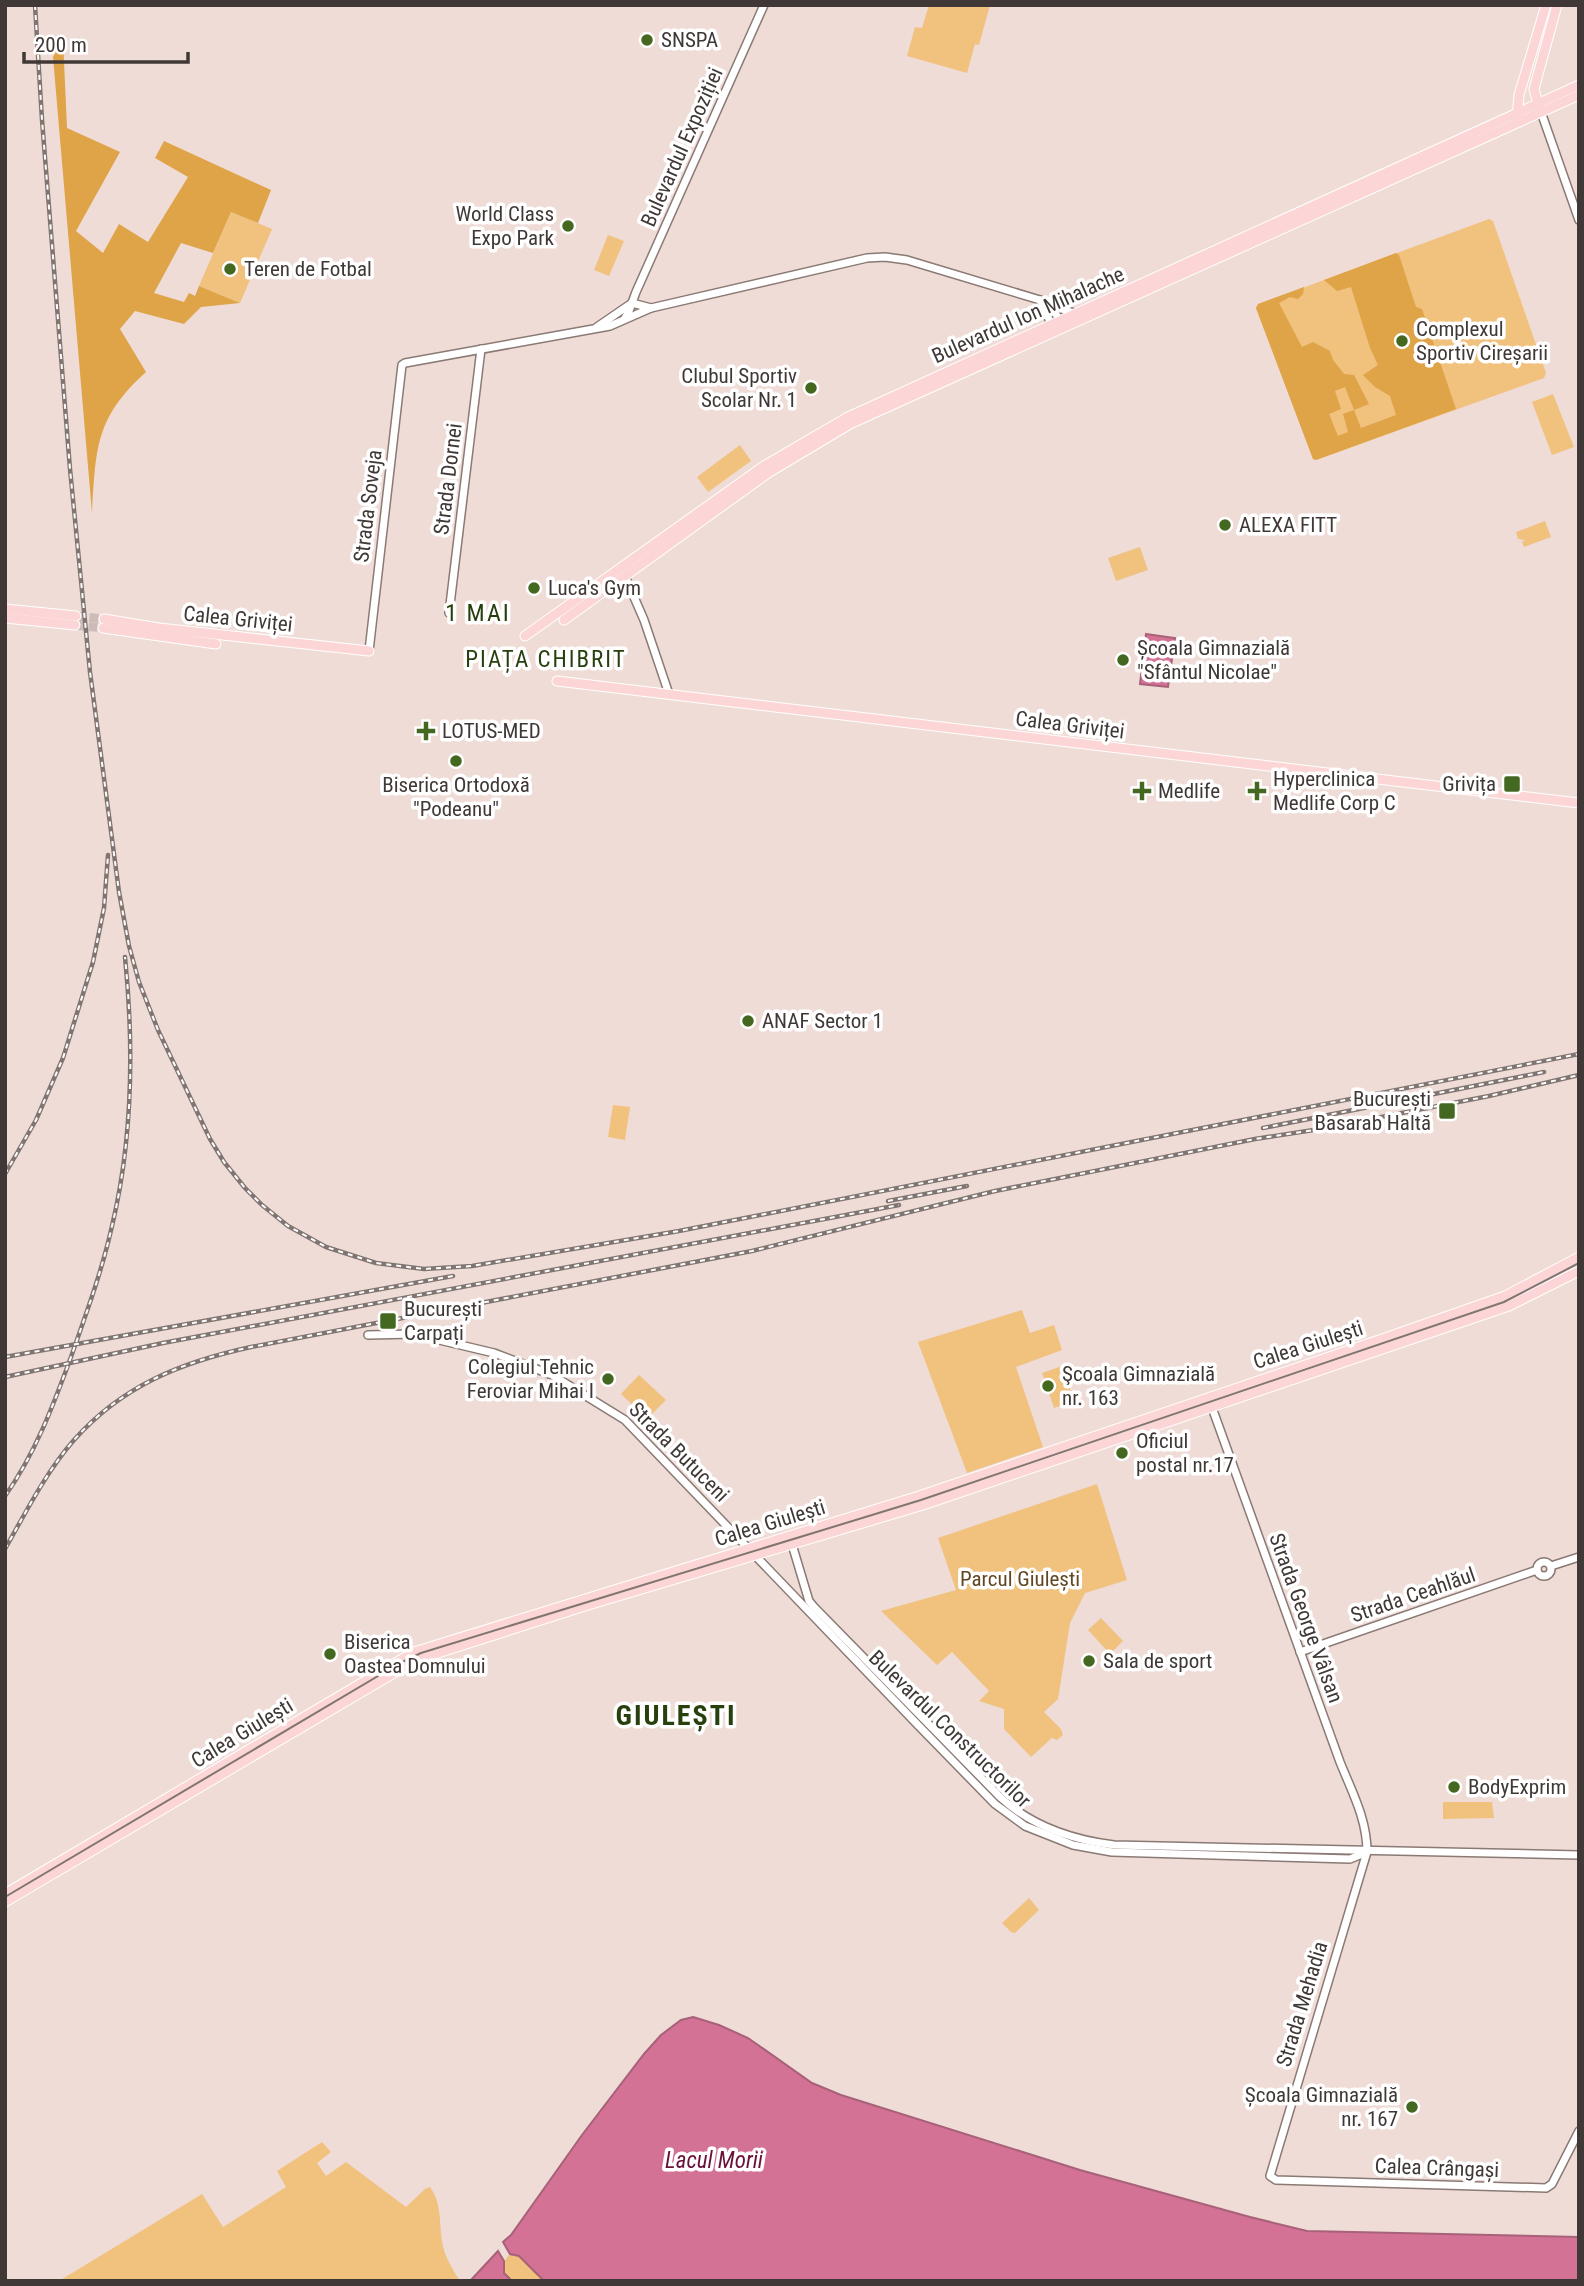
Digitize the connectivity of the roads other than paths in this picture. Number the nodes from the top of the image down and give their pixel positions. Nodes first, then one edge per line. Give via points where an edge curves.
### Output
1 (764, 5) edge
2 (1546, 5) edge
3 (1557, 5) edge
4 (1579, 85) edge
5 (1579, 95) edge
6 (1539, 108) junction
7 (1517, 119) junction
8 (1579, 220) edge
9 (1040, 300) junction
10 (632, 303) junction
11 (1048, 304) junction
12 (651, 308) junction
13 (640, 313) junction
14 (1074, 313) junction
15 (623, 320) junction
16 (1057, 326) junction
17 (594, 329) junction
18 (481, 349) junction
19 (623, 572) junction
20 (5, 609) edge
21 (449, 613) dead end
22 (5, 618) edge
23 (565, 620) dead end
24 (219, 624) dead end
25 (525, 636) dead end
26 (217, 639) junction
27 (369, 651) joint
28 (557, 681) dead end
29 (669, 694) junction
30 (1579, 803) edge
31 (1579, 1257) edge
32 (1579, 1271) edge
33 (368, 1335) dead end
34 (1208, 1397) junction
35 (1212, 1407) junction
36 (790, 1541) junction
37 (749, 1548) junction
38 (756, 1556) junction
39 (1579, 1557) edge
40 (806, 1604) junction
41 (1300, 1653) junction
42 (1367, 1852) junction
43 (1579, 1856) edge
44 (5, 1894) edge
45 (5, 1902) edge
46 (1579, 2131) edge
47 (1271, 2167) joint

1 - 10 street, Bulevardul Expoziției
2 - 7 main road via 1519,95
3 - 6 main road via 1534,89
4 - 6 main road, Bulevardul Ion Mihalache
5 - 6 main road, Bulevardul Ion Mihalache
6 - 7 main road, Bulevardul Ion Mihalache
6 - 8 street
7 - 14 main road, Bulevardul Ion Mihalache
7 - 16 main road, Bulevardul Ion Mihalache
9 - 11 street
9 - 12 street via 920,264 876,258
9 - 16 street
10 - 12 street
10 - 13 street
10 - 15 street, Bulevardul Expoziției
10 - 17 street
11 - 14 street
11 - 16 street
12 - 13 street
13 - 15 street
14 - 16 main road, Bulevardul Ion Mihalache
15 - 17 street
16 - 19 main road, Bulevardul Ion Mihalache via 887,398 822,431 764,466
17 - 18 street
18 - 21 street, Strada Dornei
18 - 27 street, Strada Soveja via 402,365
19 - 23 main road, Bulevardul Ion Mihalache
19 - 25 main road, Bulevardul Ion Mihalache
19 - 29 street
20 - 22 main road via 76,620
24 - 26 main road
26 - 26 main road, Calea Griviței via 103,624 205,643
26 - 27 main road, Calea Griviței
28 - 29 main road, Calea Griviței
29 - 30 main road, Calea Griviței
31 - 34 main road, Calea Giulești via 1504,1297
32 - 35 main road, Calea Giulești via 1509,1306
33 - 37 street, Strada Butuceni via 423,1336 494,1353 552,1375 632,1426
34 - 35 street, Strada George Vâlsan
34 - 36 main road, Calea Giulești
35 - 36 main road, Calea Giulești via 934,1501
35 - 41 street, Strada George Vâlsan
36 - 37 main road, Calea Giulești
36 - 38 main road, Calea Giulești
36 - 40 street, Bulevardul Constructorilor
37 - 38 street, Strada Butuceni
37 - 44 main road, Calea Giulești via 414,1652
38 - 40 street, Bulevardul Constructorilor
38 - 45 main road, Calea Giulești via 416,1660
39 - 41 street, Strada Ceahlăul via 1551,1566 1544,1576 1537,1570
40 - 42 street, Bulevardul Constructorilor via 1002,1810 1025,1826 1059,1841 1112,1852 1350,1859
41 - 42 street, Strada George Vâlsan via 1364,1821
42 - 43 street, Bulevardul Constructorilor
42 - 47 street, Strada Mehadia
46 - 47 street, Calea Crângași via 1546,2189 1276,2180 1270,2176

